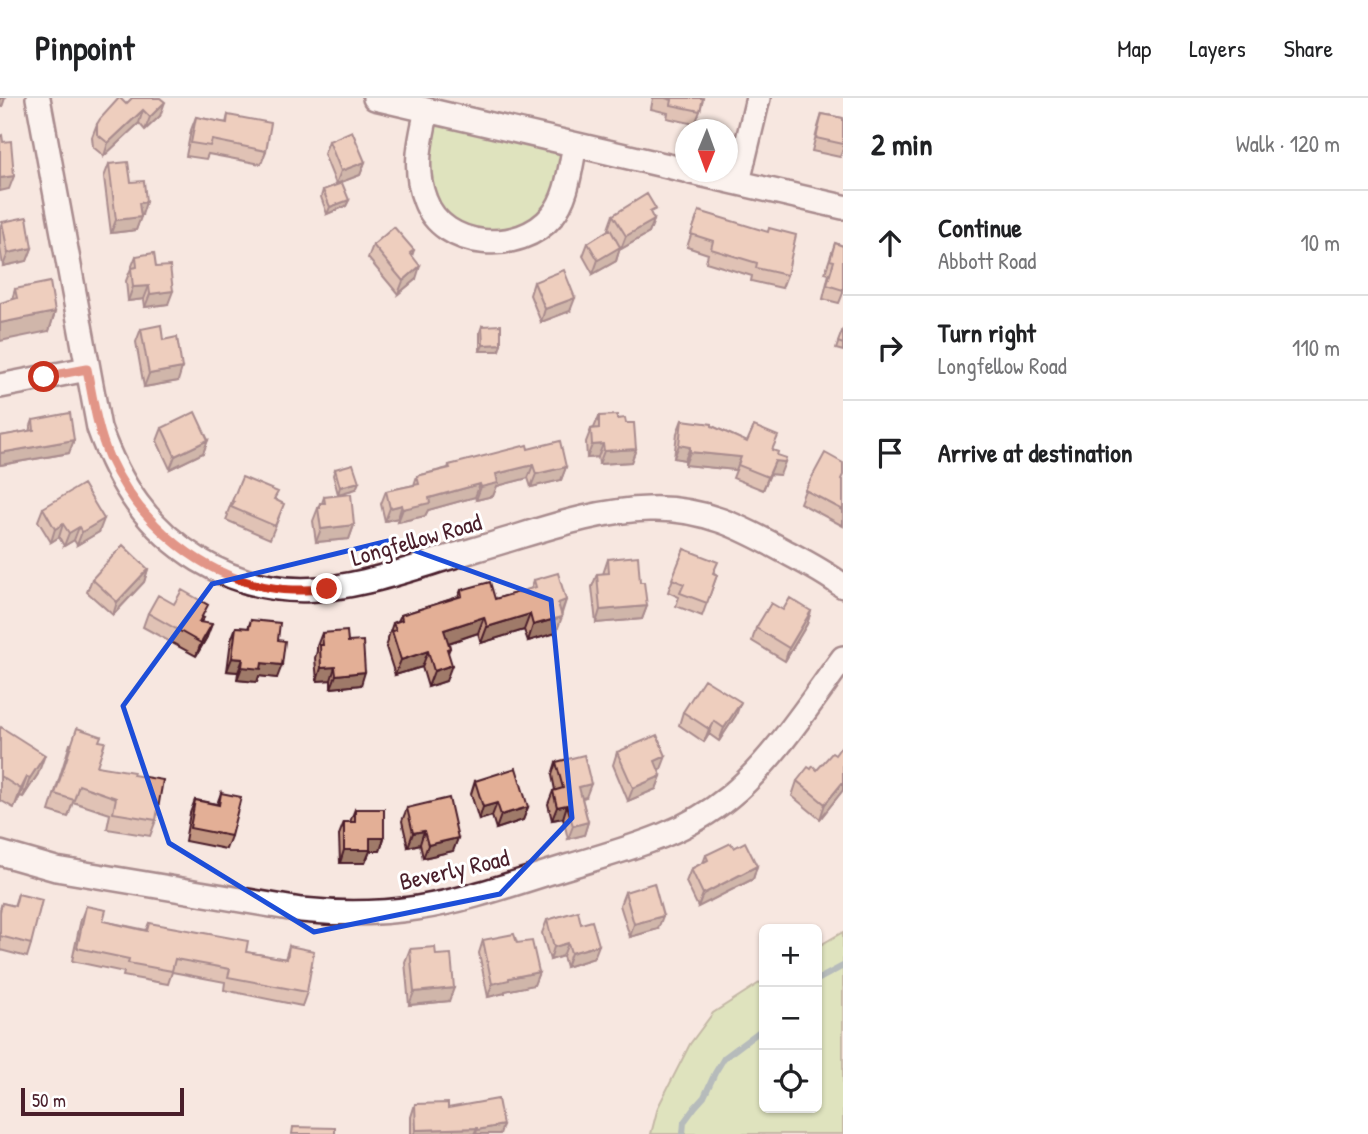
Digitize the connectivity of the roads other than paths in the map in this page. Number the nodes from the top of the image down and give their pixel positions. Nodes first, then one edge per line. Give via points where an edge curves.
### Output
1 (38, 98) edge
2 (375, 98) edge
3 (758, 98) edge
4 (462, 108) edge
5 (427, 110) junction
6 (575, 145) junction
7 (675, 168) edge
8 (738, 182) joint
9 (843, 207) edge
10 (87, 369) junction
11 (0, 386) edge
12 (843, 586) edge
13 (843, 658) edge
14 (0, 853) edge

1 - 10 street, Longfellow Road
2 - 5 street
3 - 8 street
4 - 5 street
4 - 6 street
5 - 6 street via 418,168 426,202 432,214 455,234 471,240 506,241 552,217 567,184
6 - 7 street
8 - 9 street
10 - 11 street
10 - 12 street, Longfellow Road via 99,428 132,498 185,551 255,584 300,590 349,586 570,521 623,511 675,509 725,520
13 - 14 street, Beverly Road via 762,764 709,812 639,845 450,901 389,911 329,913 55,869

